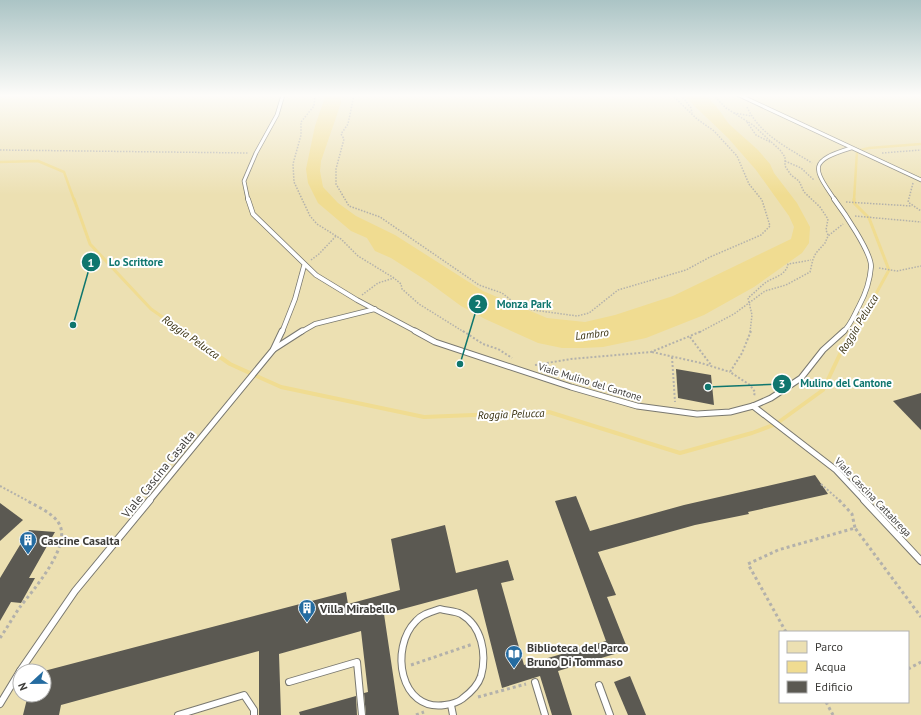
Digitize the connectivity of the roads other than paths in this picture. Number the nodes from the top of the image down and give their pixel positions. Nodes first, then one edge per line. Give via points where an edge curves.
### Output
1 (270, 128) edge
2 (809, 128) edge
3 (851, 148) junction
4 (921, 180) edge
5 (304, 266) junction
6 (375, 310) junction
7 (273, 350) junction
8 (753, 406) junction
9 (921, 561) edge
10 (26, 663) edge
11 (289, 682) dead end
12 (535, 682) road end
13 (12, 684) edge
14 (599, 685) dead end
15 (0, 704) edge
16 (451, 705) junction
17 (178, 715) edge
18 (254, 715) edge
19 (362, 715) edge
20 (453, 715) edge
21 (544, 715) edge
22 (610, 715) edge

1 - 5 lane, Viale Mulino del Cantone via 244,181 247,197 253,214
2 - 3 lane
3 - 4 lane
3 - 8 lane, Viale Mulino del Cantone via 835,153 823,160 818,167 819,177 846,215 867,253 871,266 863,298 848,328 823,350 801,378 771,398
5 - 6 lane, Viale Mulino del Cantone
5 - 7 lane, Viale Cascina Casalta via 293,309
6 - 7 lane, Viale Cascina Casalta via 315,324
6 - 8 lane, Viale Mulino del Cantone via 435,342 637,406 696,414 723,413
7 - 10 lane, Viale Cascina Casalta via 75,591
8 - 9 lane, Viale Cascina Cattabrega via 836,470
11 - 19 lane via 357,662
12 - 21 lane
13 - 15 lane, Viale Cascina Casalta
14 - 22 lane
16 - 16 lane via 435,706 419,699 407,685 401,668 400,656 405,636 416,620 432,610 449,609 466,616 478,630 484,650 483,670 474,689 459,702
16 - 20 lane
17 - 18 lane via 244,695 254,710

